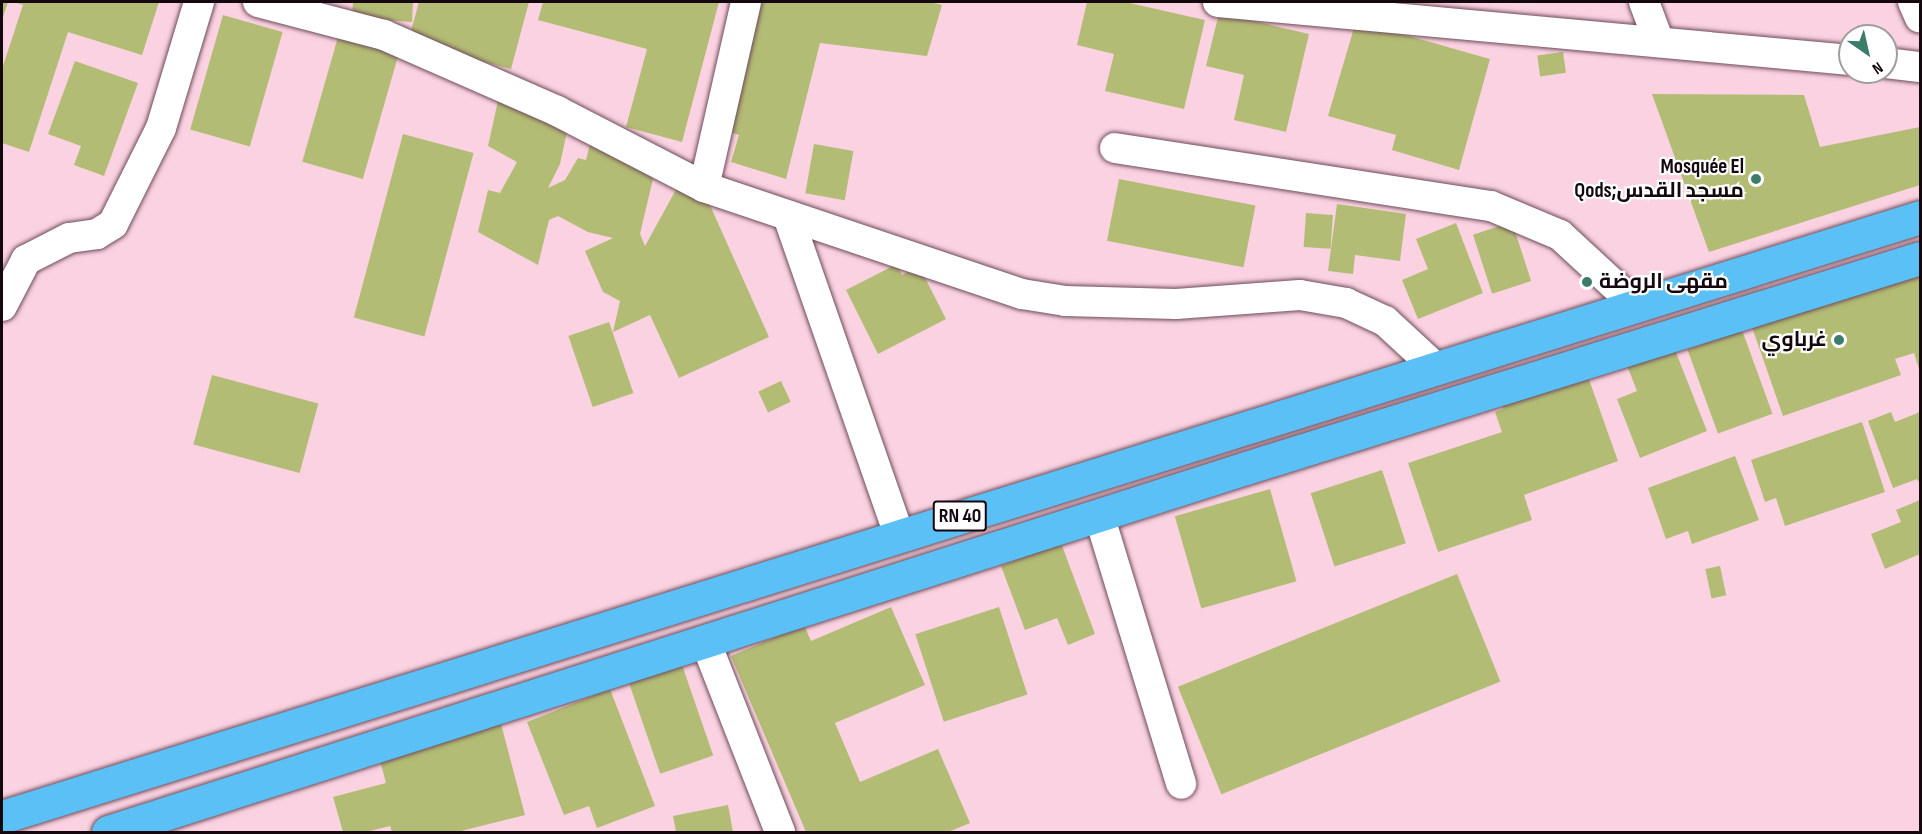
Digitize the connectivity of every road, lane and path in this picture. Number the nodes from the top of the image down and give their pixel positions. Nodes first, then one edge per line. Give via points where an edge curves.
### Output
1 (199, 2) edge
2 (258, 2) edge
3 (746, 2) edge
4 (1218, 2) edge
5 (1644, 2) edge
6 (1913, 2) edge
7 (1294, 5) edge
8 (1920, 18) edge
9 (1659, 42) junction
10 (1838, 59) edge
11 (1898, 64) edge
12 (1920, 67) edge
13 (1115, 148) dead end
14 (704, 187) junction
15 (788, 216) junction
16 (1920, 217) edge
17 (1920, 258) edge
18 (2, 306) edge
19 (1637, 306) junction
20 (1436, 368) junction
21 (1099, 515) junction
22 (899, 535) junction
23 (706, 643) junction
24 (177, 761) junction
25 (1181, 784) dead end
26 (191, 807) junction
27 (2, 817) edge
28 (108, 832) edge
29 (780, 832) edge

1 - 18 street via 160,128 113,224 97,234 69,238 26,260
2 - 14 street via 384,36 557,111
3 - 14 street
4 - 7 street
5 - 9 street
6 - 8 street
7 - 9 street
9 - 10 street
11 - 12 street
13 - 19 street via 1491,206 1560,235
14 - 15 street
15 - 20 street via 1022,294 1065,301 1176,304 1300,295 1346,303 1385,321
15 - 22 street
16 - 19 highway, RN 40
17 - 21 highway, RN 40
19 - 20 highway, RN 40
20 - 22 highway, RN 40
21 - 23 highway, RN 40
21 - 25 street
22 - 24 highway, RN 40
23 - 26 highway, RN 40
23 - 29 street
24 - 26 highway
24 - 27 highway, RN 40
26 - 28 highway, RN 40

